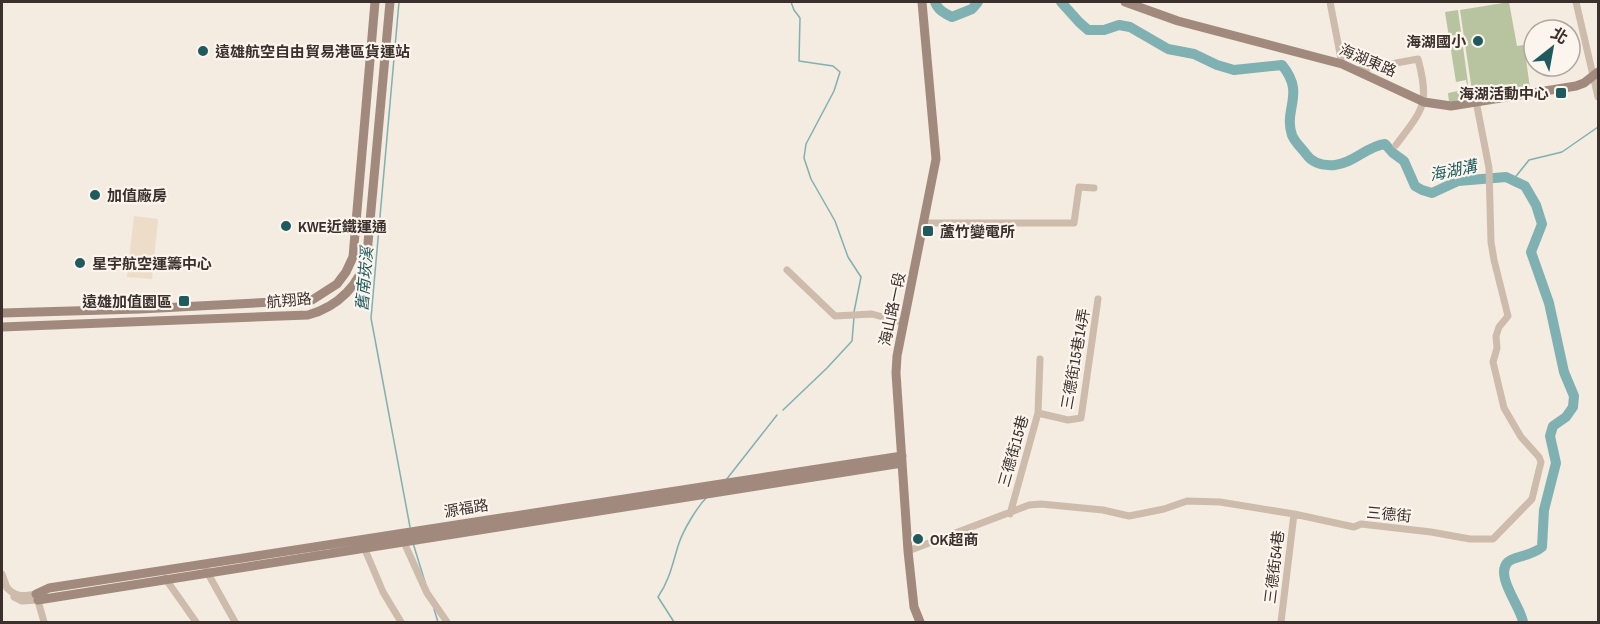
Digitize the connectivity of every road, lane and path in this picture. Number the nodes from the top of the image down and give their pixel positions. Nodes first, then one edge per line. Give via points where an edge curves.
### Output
1 (375, 2) edge
2 (390, 2) edge
3 (922, 2) edge
4 (1125, 2) edge
5 (1330, 2) edge
6 (1576, 2) edge
7 (1342, 64) junction
8 (1358, 70) junction
9 (1596, 74) edge
10 (1599, 97) edge
11 (1476, 101) junction
12 (1424, 102) junction
13 (1396, 145) dead end
14 (1094, 188) dead end
15 (924, 223) junction
16 (787, 270) dead end
17 (1098, 299) dead end
18 (2, 314) edge
19 (904, 323) junction
20 (2, 327) edge
21 (1040, 359) dead end
22 (1038, 413) junction
23 (902, 459) junction
24 (1010, 514) junction
25 (1294, 514) junction
26 (402, 537) junction
27 (363, 544) junction
28 (908, 551) junction
29 (206, 568) junction
30 (2, 574) edge
31 (162, 575) junction
32 (37, 597) junction
33 (44, 622) edge
34 (196, 622) edge
35 (236, 622) edge
36 (401, 622) edge
37 (447, 622) edge
38 (920, 622) edge
39 (1281, 622) edge

1 - 18 street, 航翔路 via 353,257 337,284 312,300
2 - 20 street, 航翔路 via 368,254 361,275 334,304 309,315
3 - 15 street, 海山路一段 via 936,159
4 - 7 street, 海湖東路 via 1186,24
5 - 7 street
6 - 9 street
7 - 8 street, 海湖東路
8 - 12 street, 海湖東路
8 - 12 street via 1418,59
9 - 10 street
9 - 11 street, 海湖東路 via 1576,86
11 - 12 street, 海湖東路 via 1451,106
11 - 25 street, 三德街 via 1489,168 1491,242 1508,316 1496,336 1493,362 1504,408 1541,462 1532,499 1493,539 1484,540 1361,524 1354,527
12 - 13 street
14 - 15 street via 1079,187 1074,223
15 - 19 street, 海山路一段
16 - 19 street via 835,316 872,314
17 - 22 street, 三德街15巷14弄 via 1080,418 1068,420
19 - 23 street, 海山路一段 via 896,373
21 - 22 street, 三德街15巷
22 - 24 street, 三德街15巷
23 - 26 street, 源福路
23 - 28 street, 海山路一段
24 - 25 street, 三德街 via 1041,504 1129,516 1197,501
24 - 28 street, 三德街
25 - 39 street, 三德街54巷
26 - 27 street, 源福路
26 - 37 street via 427,593
27 - 29 street, 源福路
27 - 36 street via 383,592
28 - 38 street, 海山路一段 via 914,607
29 - 31 street, 源福路
29 - 35 street
30 - 32 street via 11,595 29,602
31 - 32 street, 源福路
31 - 34 street
32 - 33 street

